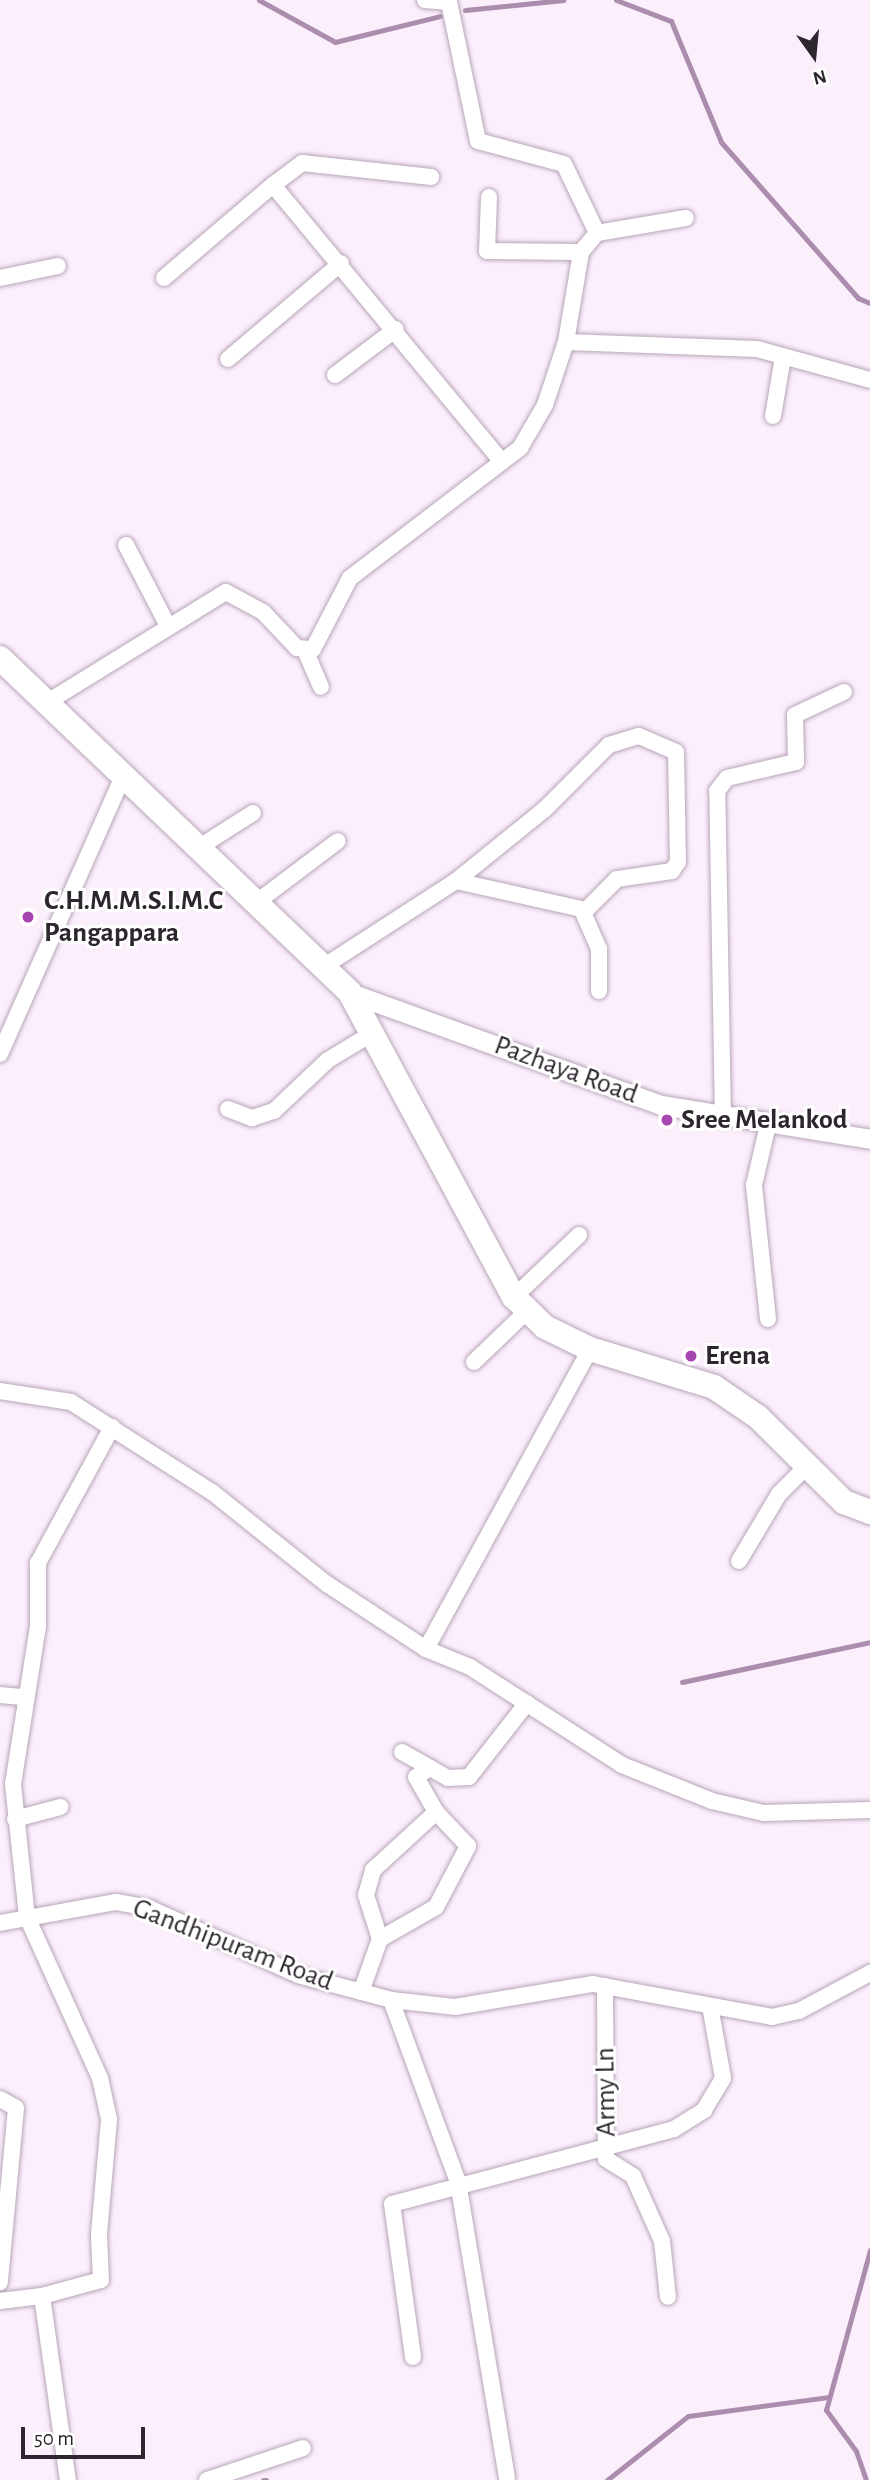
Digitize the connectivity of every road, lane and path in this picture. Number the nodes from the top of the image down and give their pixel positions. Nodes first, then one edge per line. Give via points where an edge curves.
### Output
1 (425, 0) edge
2 (430, 177) dead end
3 (273, 185) junction
4 (489, 197) dead end
5 (686, 218) dead end
6 (597, 233) junction
7 (581, 252) junction
8 (341, 263) junction
9 (58, 266) dead end
10 (0, 278) edge
11 (164, 278) dead end
12 (396, 329) junction
13 (566, 342) junction
14 (783, 357) junction
15 (228, 359) dead end
16 (334, 375) dead end
17 (870, 380) edge
18 (773, 416) dead end
19 (502, 462) junction
20 (126, 545) dead end
21 (168, 626) junction
22 (305, 650) junction
23 (0, 658) edge
24 (321, 687) dead end
25 (844, 692) dead end
26 (46, 703) junction
27 (122, 776) junction
28 (253, 813) dead end
29 (338, 841) dead end
30 (198, 848) junction
31 (456, 881) junction
32 (257, 902) junction
33 (582, 910) junction
34 (326, 965) junction
35 (599, 991) dead end
36 (350, 993) junction
37 (371, 1034) junction
38 (0, 1054) edge
39 (228, 1109) dead end
40 (723, 1119) junction
41 (768, 1125) junction
42 (870, 1139) edge
43 (579, 1235) dead end
44 (521, 1303) junction
45 (768, 1319) dead end
46 (590, 1349) junction
47 (474, 1362) dead end
48 (0, 1391) edge
49 (112, 1427) junction
50 (805, 1468) junction
51 (870, 1512) edge
52 (739, 1560) dead end
53 (426, 1649) junction
54 (0, 1695) edge
55 (22, 1697) junction
56 (527, 1703) junction
57 (402, 1752) dead end
58 (430, 1768) junction
59 (60, 1807) dead end
60 (870, 1810) edge
61 (436, 1812) junction
62 (15, 1819) junction
63 (27, 1917) junction
64 (0, 1923) edge
65 (380, 1939) junction
66 (870, 1973) edge
67 (605, 1986) junction
68 (361, 1992) junction
69 (391, 2000) junction
70 (711, 2011) junction
71 (0, 2099) edge
72 (607, 2147) junction
73 (458, 2182) junction
74 (0, 2282) edge
75 (42, 2296) junction
76 (668, 2297) dead end
77 (0, 2301) edge
78 (413, 2357) dead end
79 (303, 2448) dead end
80 (508, 2478) dead end
81 (68, 2480) edge
82 (207, 2480) edge

1 - 6 street via 449,2 478,141 564,164
2 - 3 street via 302,163
3 - 8 street
3 - 11 street
4 - 7 street via 487,251
5 - 6 street
6 - 7 street
7 - 13 street
8 - 12 street
8 - 15 street
9 - 10 street
12 - 16 street
12 - 19 street
13 - 14 street via 665,342
13 - 19 street via 545,405 520,448
14 - 17 street
14 - 18 street
19 - 22 street via 350,578 318,643
20 - 21 street
21 - 22 street via 231,591
21 - 26 street
22 - 24 street
23 - 26 main road
25 - 40 street via 796,715 796,762 727,778 717,791
26 - 27 main road
27 - 30 main road
27 - 38 street
28 - 30 street
29 - 32 street
30 - 32 main road
31 - 33 street
31 - 33 street via 545,809 609,745 639,736 668,744 680,762 677,866 617,879 598,904
31 - 34 street
32 - 34 main road
33 - 35 street via 599,949
34 - 36 main road
36 - 37 main road
36 - 40 street, Pazhaya Road via 661,1105
37 - 39 street via 328,1060 274,1111 252,1118
37 - 44 main road
40 - 41 street, Pazhaya Road
41 - 42 street, Pazhaya Road
41 - 45 street via 754,1185
43 - 44 street
44 - 46 main road via 545,1327
44 - 47 street
46 - 50 main road via 714,1387 758,1417
46 - 53 street
48 - 49 street via 71,1402
49 - 53 street
49 - 55 street via 38,1563 38,1626
50 - 51 main road via 844,1502
50 - 52 street via 779,1494
53 - 56 street
54 - 55 street
55 - 62 street
56 - 58 street via 469,1777 448,1778
56 - 60 street via 622,1765 712,1801 764,1813
57 - 58 street
58 - 61 street via 416,1777
59 - 62 street
61 - 65 street via 373,1870 366,1895
61 - 65 street via 468,1846 436,1908
62 - 63 street
63 - 64 street, Gandhipuram Road
63 - 68 street, Gandhipuram Road via 75,1905 149,1908 299,1975
63 - 75 street via 100,2078 109,2119 99,2234 101,2280
65 - 68 street
66 - 70 street, Gandhipuram Road via 799,2011 772,2017
67 - 69 street, Gandhipuram Road via 562,1985 455,2007
67 - 70 street, Gandhipuram Road
67 - 72 street, Army Ln
68 - 69 street, Gandhipuram Road
69 - 73 street
70 - 72 street via 723,2078 715,2098 674,2129
71 - 74 street via 16,2108
72 - 73 street
72 - 76 street, Army Ln via 606,2159 633,2176 663,2241
73 - 78 street via 392,2204
73 - 80 street
75 - 77 street
75 - 81 street
79 - 82 street

